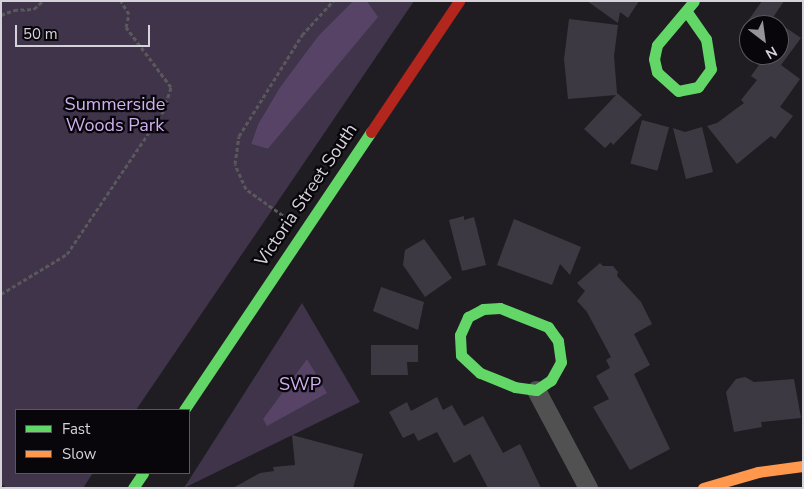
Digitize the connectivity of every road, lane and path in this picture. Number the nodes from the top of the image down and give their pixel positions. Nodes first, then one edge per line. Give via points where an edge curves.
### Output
1 (43, 1) edge
2 (121, 1) edge
3 (333, 1) edge
4 (459, 1) edge
5 (694, 1) edge
6 (687, 12) junction
7 (1, 15) edge
8 (303, 229) junction
9 (1, 294) edge
10 (536, 390) junction
11 (185, 409) edge
12 (803, 466) edge
13 (142, 474) edge
14 (133, 488) edge
15 (588, 488) edge
16 (703, 488) edge

1 - 7 path via 34,9 14,10
2 - 9 path via 129,14 126,27 171,87 164,110 67,254
3 - 8 path via 302,35 239,136 235,164 246,189
4 - 8 street, Victoria Street South
5 - 6 street
6 - 6 street via 657,45 654,59 657,72 678,91 698,87 711,69 706,39
8 - 11 street, Victoria Street South
10 - 10 street via 551,380 561,362 558,341 548,327 500,308 483,309 468,317 460,335 461,355 480,373 515,387
10 - 15 street
12 - 16 street via 758,472
13 - 14 street

